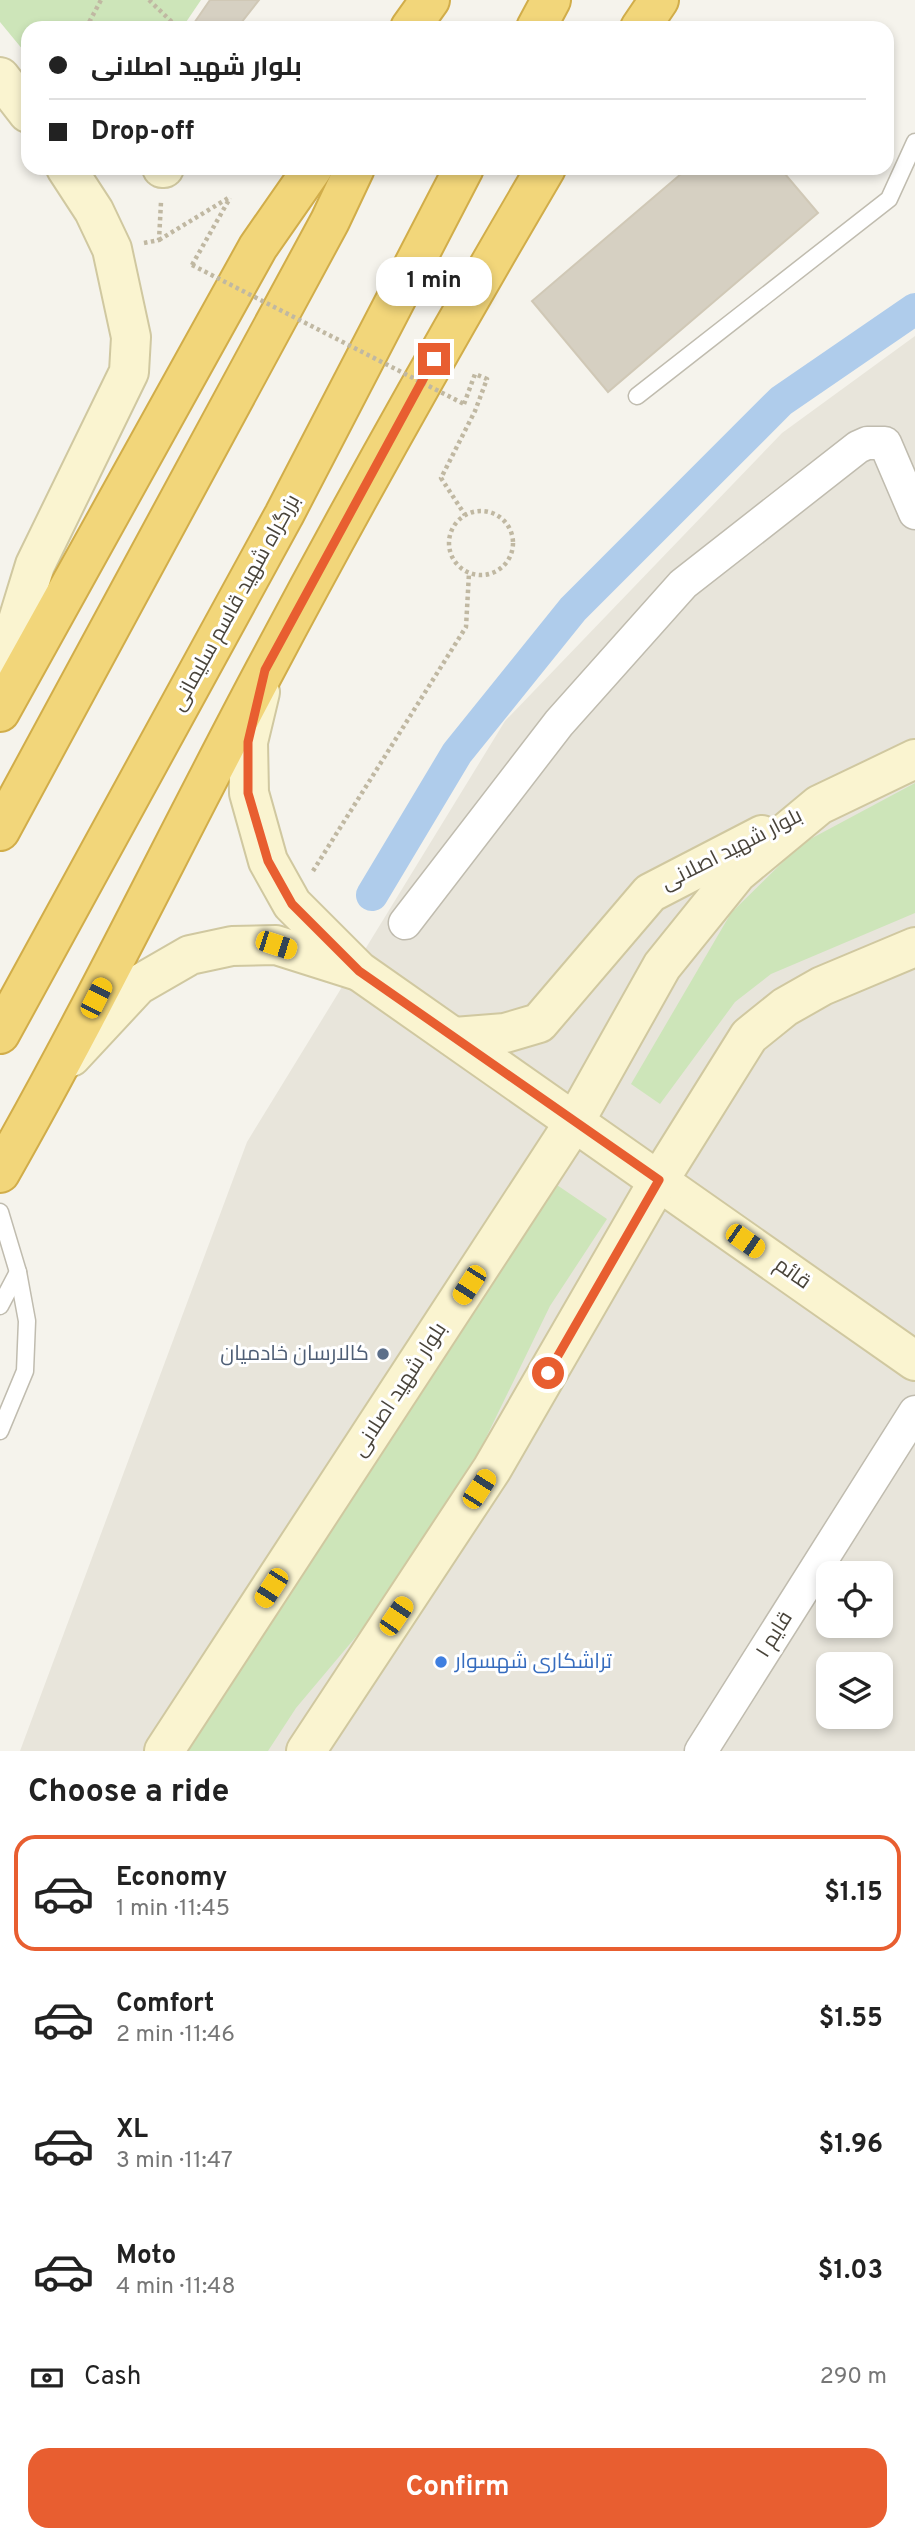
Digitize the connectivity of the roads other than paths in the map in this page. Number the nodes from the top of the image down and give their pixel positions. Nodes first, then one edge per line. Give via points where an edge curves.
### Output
1 (429, 0) edge
2 (551, 0) edge
3 (659, 0) edge
4 (404, 21) edge
5 (415, 21) edge
6 (422, 21) edge
7 (540, 21) edge
8 (645, 21) edge
9 (0, 77) edge
10 (21, 104) edge
11 (915, 142) edge
12 (71, 175) edge
13 (308, 175) edge
14 (352, 175) edge
15 (460, 175) edge
16 (543, 175) edge
17 (637, 396) dead end
18 (915, 513) edge
19 (265, 670) junction
20 (0, 679) edge
21 (0, 712) edge
22 (915, 759) edge
23 (819, 805) junction
24 (0, 831) edge
25 (405, 923) dead end
26 (915, 947) edge
27 (359, 971) junction
28 (0, 1034) edge
29 (454, 1037) junction
30 (60, 1069) junction
31 (575, 1121) junction
32 (0, 1173) edge
33 (659, 1180) junction
34 (0, 1212) edge
35 (18, 1272) junction
36 (0, 1306) edge
37 (915, 1361) edge
38 (915, 1412) edge
39 (0, 1431) edge
40 (164, 1751) edge
41 (306, 1751) edge
42 (701, 1751) edge

1 - 4 main road
1 - 5 highway
1 - 6 highway
2 - 7 highway
3 - 8 highway
9 - 10 main road
11 - 17 lane via 889,199
12 - 20 main road via 112,249 131,337 129,372 35,565
13 - 21 highway via 258,247
14 - 24 highway
15 - 28 highway, بزرگراه شهید قاسم سلیمانی via 284,515
16 - 19 highway via 447,335
18 - 25 street via 885,443 867,443 683,584 559,723
19 - 27 main road via 248,742 248,793 268,861 292,904
19 - 30 highway
22 - 23 main road, بلوار شهید اصلانی
23 - 29 main road, بلوار شهید اصلانی via 650,893 539,1023 505,1033
23 - 31 main road, بلوار شهید اصلانی via 737,873 662,966
26 - 33 main road via 813,991 749,1036
27 - 29 main road, قائم
27 - 30 main road via 276,945 232,946 190,956 138,985
29 - 31 main road, قائم
30 - 32 highway
31 - 33 main road, قائم
31 - 40 main road, بلوار شهید اصلانی
33 - 37 main road, قائم
33 - 41 main road via 492,1469
34 - 35 lane
35 - 36 lane
35 - 39 lane via 27,1321 24,1371
38 - 42 street, قایم ۱

